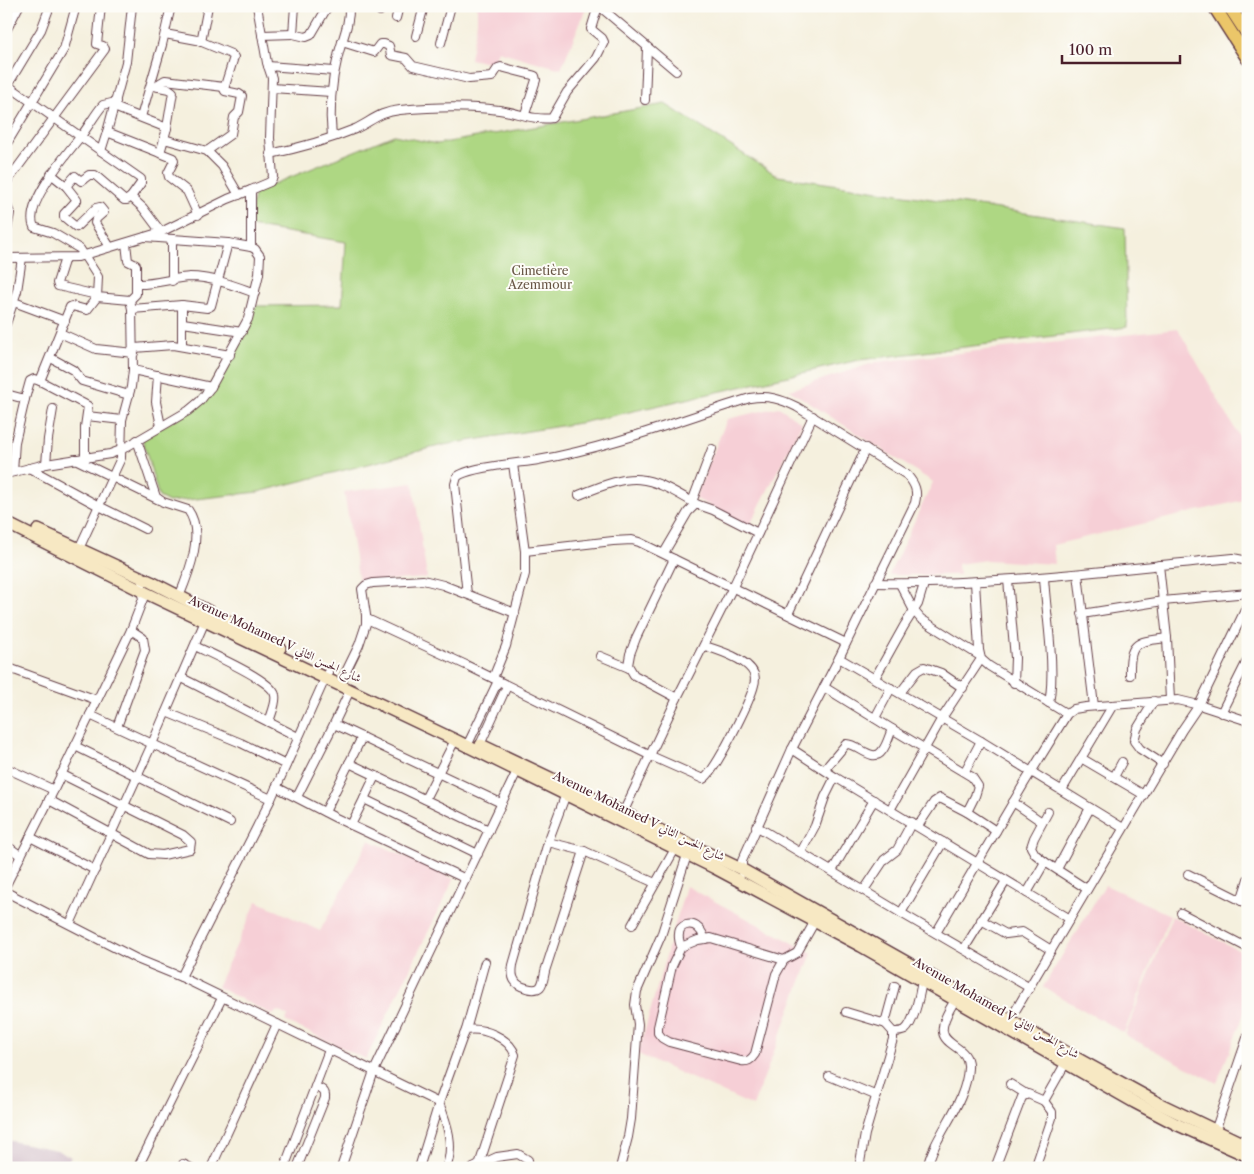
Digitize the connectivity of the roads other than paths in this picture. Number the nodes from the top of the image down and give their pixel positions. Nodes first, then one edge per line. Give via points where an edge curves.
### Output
1 (19, 6) edge
2 (50, 6) edge
3 (76, 6) edge
4 (101, 6) edge
5 (132, 6) edge
6 (171, 6) edge
7 (208, 6) edge
8 (257, 6) edge
9 (295, 6) edge
10 (328, 6) edge
11 (349, 6) edge
12 (399, 6) edge
13 (424, 6) edge
14 (452, 6) edge
15 (599, 6) edge
16 (1214, 6) edge
17 (1230, 6) edge
18 (396, 18) dead end
19 (6, 31) edge
20 (165, 34) junction
21 (293, 34) junction
22 (262, 35) junction
23 (1248, 35) edge
24 (416, 36) dead end
25 (201, 42) junction
26 (342, 42) junction
27 (442, 44) dead end
28 (647, 48) junction
29 (1248, 59) edge
30 (268, 66) junction
31 (334, 71) junction
32 (676, 71) dead end
33 (7, 85) edge
34 (150, 85) junction
35 (158, 87) junction
36 (224, 87) junction
37 (272, 88) junction
38 (331, 92) junction
39 (645, 100) dead end
40 (32, 102) junction
41 (115, 104) junction
42 (525, 114) junction
43 (141, 116) junction
44 (54, 117) junction
45 (167, 128) junction
46 (107, 132) junction
47 (80, 136) junction
48 (332, 137) junction
49 (164, 139) junction
50 (6, 145) edge
51 (101, 151) junction
52 (207, 152) junction
53 (160, 153) junction
54 (270, 154) junction
55 (51, 174) junction
56 (7, 179) edge
57 (66, 186) junction
58 (251, 190) junction
59 (239, 194) junction
60 (131, 197) junction
61 (6, 202) edge
62 (198, 215) junction
63 (161, 232) junction
64 (6, 236) edge
65 (145, 237) junction
66 (172, 239) junction
67 (126, 243) junction
68 (228, 244) junction
69 (110, 247) junction
70 (251, 247) junction
71 (84, 255) junction
72 (6, 258) edge
73 (22, 258) junction
74 (65, 258) junction
75 (172, 281) junction
76 (218, 281) junction
77 (136, 284) junction
78 (255, 293) junction
79 (97, 296) junction
80 (130, 300) junction
81 (14, 302) junction
82 (182, 305) junction
83 (132, 309) junction
84 (7, 320) edge
85 (65, 321) junction
86 (183, 323) junction
87 (242, 332) junction
88 (60, 333) junction
89 (182, 346) junction
90 (134, 351) junction
91 (230, 355) junction
92 (51, 358) junction
93 (134, 370) junction
94 (158, 375) junction
95 (40, 381) junction
96 (211, 387) junction
97 (6, 394) edge
98 (129, 395) junction
99 (25, 400) junction
100 (54, 409) dead end
101 (87, 416) junction
102 (813, 416) junction
103 (122, 420) junction
104 (161, 426) junction
105 (137, 440) junction
106 (866, 448) junction
107 (712, 449) dead end
108 (122, 450) junction
109 (85, 457) junction
110 (74, 459) junction
111 (46, 464) junction
112 (513, 464) junction
113 (29, 468) junction
114 (9, 473) edge
115 (112, 478) junction
116 (579, 495) dead end
117 (159, 500) junction
118 (694, 503) junction
119 (97, 505) junction
120 (6, 516) edge
121 (6, 523) edge
122 (145, 529) dead end
123 (758, 533) junction
124 (525, 551) junction
125 (76, 553) junction
126 (664, 553) junction
127 (674, 559) junction
128 (1248, 561) edge
129 (1159, 565) junction
130 (1078, 574) junction
131 (1044, 577) junction
132 (1008, 580) junction
133 (975, 582) junction
134 (875, 583) junction
135 (900, 584) junction
136 (924, 584) junction
137 (733, 587) junction
138 (148, 590) junction
139 (1248, 593) edge
140 (467, 594) junction
141 (179, 597) junction
142 (1163, 601) junction
143 (1248, 604) edge
144 (914, 611) junction
145 (515, 613) junction
146 (788, 614) junction
147 (1082, 614) junction
148 (367, 619) junction
149 (206, 621) junction
150 (131, 630) junction
151 (1167, 638) junction
152 (846, 643) junction
153 (194, 646) junction
154 (704, 646) junction
155 (600, 656) dead end
156 (839, 658) junction
157 (981, 658) junction
158 (1248, 659) edge
159 (6, 667) edge
160 (629, 668) junction
161 (327, 675) junction
162 (1130, 675) dead end
163 (180, 678) junction
164 (875, 678) junction
165 (496, 680) junction
166 (341, 682) junction
167 (1014, 683) junction
168 (507, 686) junction
169 (824, 687) junction
170 (891, 688) junction
171 (962, 688) junction
172 (350, 690) junction
173 (900, 693) junction
174 (677, 698) junction
175 (97, 700) junction
176 (1170, 700) junction
177 (1154, 701) junction
178 (1049, 703) junction
179 (1113, 705) junction
180 (1199, 705) junction
181 (1094, 706) junction
182 (166, 712) junction
183 (1222, 713) junction
184 (1067, 714) junction
185 (90, 715) junction
186 (875, 718) junction
187 (942, 718) junction
188 (1248, 721) edge
189 (269, 722) junction
190 (334, 724) junction
191 (117, 727) junction
192 (892, 729) junction
193 (298, 737) junction
194 (362, 737) junction
195 (455, 740) junction
196 (981, 741) junction
197 (152, 744) junction
198 (474, 745) junction
199 (75, 746) junction
200 (792, 749) junction
201 (925, 749) junction
202 (651, 756) junction
203 (1081, 758) junction
204 (1122, 762) dead end
205 (349, 763) junction
206 (1163, 764) junction
207 (286, 765) junction
208 (6, 768) edge
209 (826, 769) junction
210 (517, 771) junction
211 (965, 771) junction
212 (1031, 772) junction
213 (438, 773) junction
214 (61, 774) junction
215 (137, 776) junction
216 (375, 776) junction
217 (835, 777) junction
218 (1114, 777) junction
219 (276, 787) junction
220 (54, 790) junction
221 (1062, 790) junction
222 (566, 794) junction
223 (1144, 795) junction
224 (297, 797) junction
225 (271, 798) junction
226 (364, 799) junction
227 (425, 799) junction
228 (49, 800) junction
229 (874, 800) junction
230 (1013, 802) junction
231 (501, 803) junction
232 (124, 807) junction
233 (1090, 808) junction
234 (890, 810) junction
235 (325, 812) junction
236 (967, 812) junction
237 (1048, 812) dead end
238 (621, 817) junction
239 (230, 822) dead end
240 (1042, 822) junction
241 (915, 824) junction
242 (351, 825) junction
243 (756, 826) junction
244 (1123, 828) junction
245 (489, 830) junction
246 (996, 831) junction
247 (112, 833) junction
248 (30, 837) junction
249 (548, 842) junction
250 (943, 842) junction
251 (6, 844) edge
252 (675, 849) junction
253 (584, 851) junction
254 (801, 852) junction
255 (478, 854) junction
256 (687, 855) junction
257 (21, 856) junction
258 (1045, 862) junction
259 (978, 863) junction
260 (1057, 869) junction
261 (95, 870) junction
262 (737, 871) junction
263 (832, 871) junction
264 (1188, 874) dead end
265 (466, 879) junction
266 (1248, 879) edge
267 (1006, 881) junction
268 (656, 884) junction
269 (6, 885) edge
270 (1087, 889) junction
271 (864, 890) junction
272 (6, 892) edge
273 (1027, 893) junction
274 (1245, 903) edge
275 (901, 913) junction
276 (1181, 913) dead end
277 (1070, 919) junction
278 (819, 920) junction
279 (981, 920) junction
280 (70, 924) junction
281 (632, 925) dead end
282 (936, 933) junction
283 (705, 939) junction
284 (681, 947) junction
285 (1248, 948) edge
286 (964, 949) junction
287 (1051, 950) junction
288 (784, 960) junction
289 (485, 962) dead end
290 (181, 977) junction
291 (922, 982) junction
292 (895, 986) dead end
293 (1030, 988) junction
294 (222, 998) junction
295 (955, 1000) junction
296 (846, 1012) dead end
297 (277, 1024) junction
298 (886, 1024) junction
299 (1007, 1024) junction
300 (466, 1030) junction
301 (893, 1032) junction
302 (1248, 1034) edge
303 (329, 1050) junction
304 (1064, 1064) junction
305 (374, 1071) junction
306 (829, 1076) dead end
307 (1010, 1084) dead end
308 (315, 1087) junction
309 (1026, 1094) junction
310 (877, 1096) junction
311 (1044, 1101) junction
312 (439, 1102) junction
313 (1214, 1136) junction
314 (1248, 1146) edge
315 (292, 1147) junction
316 (304, 1152) junction
317 (1248, 1156) edge
318 (183, 1164) dead end
319 (139, 1165) dead end
320 (482, 1165) edge
321 (191, 1168) edge
322 (211, 1168) edge
323 (284, 1168) edge
324 (297, 1168) edge
325 (341, 1168) edge
326 (419, 1168) edge
327 (446, 1168) edge
328 (529, 1168) edge
329 (620, 1168) edge
330 (859, 1168) edge
331 (927, 1168) edge
332 (995, 1168) edge
333 (1035, 1168) edge

1 - 19 street
2 - 33 street via 44,24
3 - 40 street via 64,49
4 - 44 street via 97,44 105,49
5 - 41 street via 126,62
6 - 20 street
7 - 25 street
8 - 22 street
9 - 21 street
10 - 21 street via 310,36
11 - 26 street
12 - 18 street
13 - 24 street
14 - 27 street
15 - 28 street
15 - 42 street via 591,29 604,42 596,58 567,92 552,118
16 - 29 highway
17 - 23 highway
20 - 25 street
20 - 34 street
21 - 22 street
22 - 30 street
25 - 36 street via 234,56
26 - 31 street
26 - 42 street via 374,52 384,44 389,46 391,55 406,58 414,66 469,79 490,78 501,67 535,76
28 - 32 street
28 - 39 street
30 - 31 street
30 - 37 street
31 - 38 street
33 - 40 street
34 - 35 street
34 - 43 street
35 - 36 street via 165,80
35 - 45 street via 173,92
36 - 52 street via 225,91 242,96 239,112 234,117 230,134
37 - 38 street
37 - 54 street
38 - 48 street
40 - 44 street
40 - 50 street
41 - 43 street
41 - 46 street
41 - 47 street via 103,105
42 - 48 street via 484,108 393,111
43 - 45 street
44 - 47 street
44 - 56 street
45 - 49 street
46 - 51 street
46 - 53 street
47 - 51 street
47 - 55 street
48 - 54 street
49 - 52 street
49 - 53 street
51 - 60 street via 141,178
52 - 59 street via 222,166
53 - 62 street via 174,159 169,177 187,191
54 - 58 street via 273,179
55 - 57 street
55 - 71 street via 36,204 33,226 72,243
57 - 60 street via 74,176 82,181 93,174 124,200
57 - 69 street via 77,200 64,217 76,227 100,207 104,212 95,223
58 - 59 street
58 - 70 street
59 - 62 street
60 - 63 street
61 - 64 street via 10,213
62 - 63 street
63 - 65 street
65 - 66 street
65 - 67 street
66 - 68 street
66 - 75 street
67 - 69 street
67 - 77 street via 128,262 136,265
68 - 70 street
68 - 76 street
69 - 71 street
70 - 78 street via 258,252 260,260
71 - 74 street
71 - 79 street via 98,278
72 - 73 street
73 - 74 street
73 - 81 street
74 - 79 street via 58,286
75 - 76 street via 193,277
75 - 77 street
76 - 78 street
76 - 82 street via 209,307
77 - 80 street via 136,294
78 - 87 street
79 - 80 street
79 - 85 street via 87,310 71,306
80 - 83 street
81 - 84 street
81 - 85 street
82 - 83 street
82 - 86 street
83 - 90 street
85 - 88 street
86 - 87 street
86 - 89 street
87 - 91 street
88 - 90 street via 96,349
88 - 92 street
89 - 90 street via 167,345
89 - 91 street
90 - 93 street
91 - 96 street
92 - 95 street
92 - 98 street via 73,370 82,381
93 - 94 street
93 - 98 street
94 - 96 street
94 - 104 street via 156,402
95 - 99 street via 30,381
95 - 101 street via 88,404
96 - 104 street via 195,406
97 - 99 street
98 - 103 street
99 - 114 street
100 - 111 street
101 - 103 street
101 - 109 street
102 - 106 street
102 - 112 street via 784,400 757,397 604,445
102 - 123 street
103 - 108 street
104 - 105 street
105 - 108 street
105 - 117 street
106 - 134 street via 907,475 917,493 912,510
106 - 146 street
107 - 118 street
108 - 109 street
108 - 115 street
109 - 110 street
110 - 111 street
110 - 115 street
111 - 113 street
112 - 124 street
112 - 140 street via 466,471 456,480
113 - 114 street
113 - 119 street
115 - 117 street
115 - 119 street
116 - 118 street via 621,480 639,479 662,485
117 - 141 street via 188,510 194,523 192,558
118 - 123 street
118 - 126 street
119 - 122 street
119 - 125 street
120 - 125 main road, Avenue Mohamed V شارع الحسن الثاني
121 - 125 main road, Avenue Mohamed V شارع الحسن الثاني
123 - 137 street
124 - 126 street via 632,540
124 - 145 street via 524,574
125 - 138 main road, Avenue Mohamed V شارع الحسن الثاني
126 - 127 street
127 - 137 street
127 - 160 street via 632,650
128 - 129 street via 1233,558
129 - 130 street
129 - 142 street
130 - 131 street
130 - 147 street
131 - 132 street
131 - 178 street via 1050,663
132 - 133 street
132 - 167 street
133 - 136 street
133 - 157 street
134 - 135 street
134 - 152 street
135 - 136 street
135 - 144 street
136 - 144 street
137 - 146 street
137 - 154 street
138 - 141 main road, Avenue Mohamed V شارع الحسن الثاني
138 - 149 main road, Avenue Mohamed V شارع الحسن الثاني
138 - 150 street
139 - 142 street
140 - 145 street
140 - 148 street via 423,580 373,583 362,589
141 - 161 main road, Avenue Mohamed V شارع الحسن الثاني
142 - 147 street
142 - 151 street
143 - 180 street
144 - 157 street via 926,623
144 - 164 street
145 - 165 street
146 - 152 street
147 - 181 street
148 - 165 street
148 - 166 street
149 - 153 street
149 - 161 main road, Avenue Mohamed V شارع الحسن الثاني
150 - 175 street
150 - 191 street via 143,638 145,650
151 - 162 street via 1135,647 1131,654
151 - 176 street
152 - 156 street
153 - 163 street
153 - 189 street via 270,687 276,698
154 - 174 street
154 - 202 street via 743,662 754,674 754,688 730,738 704,779
155 - 160 street
156 - 164 street
156 - 169 street
157 - 167 street
157 - 171 street
158 - 183 street
159 - 175 street
160 - 174 street via 636,676
161 - 166 main road, Avenue Mohamed V شارع الحسن الثاني
161 - 193 street
163 - 182 street
163 - 189 street
164 - 170 street
165 - 168 street
165 - 198 street
166 - 172 main road, Avenue Mohamed V شارع الحسن الثاني
166 - 198 main road, Avenue Mohamed V شارع الحسن الثاني
167 - 178 street
168 - 198 street
168 - 202 street
169 - 186 street
169 - 200 street
170 - 173 street
170 - 186 street
171 - 173 street via 941,673 924,667 914,673
171 - 187 street
172 - 190 street
172 - 195 main road, Avenue Mohamed V شارع الحسن الثاني
173 - 187 street
174 - 202 street
175 - 185 street
176 - 177 street
176 - 180 street
177 - 179 street
177 - 206 street via 1137,729 1134,741 1140,749
178 - 184 street
179 - 181 street
179 - 203 street
180 - 183 street
180 - 206 street
181 - 184 street via 1077,708
182 - 197 street
182 - 207 street
183 - 188 street
184 - 212 street
185 - 191 street
185 - 199 street
186 - 192 street
187 - 196 street
187 - 201 street
189 - 193 street
190 - 194 street
190 - 224 street
191 - 197 street
192 - 201 street
192 - 209 street via 879,755 846,744
193 - 207 street
194 - 205 street
194 - 213 street
195 - 198 main road, Avenue Mohamed V شارع الحسن الثاني
195 - 213 street
196 - 211 street
196 - 212 street
197 - 215 street
197 - 225 street
198 - 210 main road, Avenue Mohamed V شارع الحسن الثاني
198 - 238 main road, Avenue Mohamed V شارع الحسن الثاني
199 - 214 street
199 - 215 street
200 - 209 street
200 - 243 street
201 - 211 street
201 - 234 street
202 - 238 street
203 - 218 street
203 - 221 street
204 - 218 street
205 - 216 street
205 - 235 street
206 - 223 street
207 - 219 street
208 - 220 street
209 - 217 street
210 - 222 main road, Avenue Mohamed V شارع الحسن الثاني
210 - 231 street
211 - 236 street via 978,786
212 - 221 street
212 - 230 street
213 - 227 street
213 - 231 street
214 - 220 street
214 - 232 street
215 - 232 street
215 - 239 street
216 - 226 street
216 - 227 street
217 - 229 street
217 - 254 street
218 - 223 street
219 - 224 street
219 - 225 street
220 - 228 street
221 - 233 street
222 - 238 main road, Avenue Mohamed V شارع الحسن الثاني
222 - 249 street
223 - 244 street
224 - 235 street
225 - 290 street
226 - 242 street
226 - 255 street
227 - 245 street
228 - 247 street
228 - 248 street
229 - 234 street
229 - 263 street
230 - 240 street
230 - 246 street
231 - 245 street
232 - 247 street
232 - 247 street via 183,836 192,846 183,851 155,855
233 - 244 street
233 - 260 street
234 - 241 street
235 - 242 street
236 - 241 street via 938,798
236 - 246 street
237 - 240 street
238 - 252 main road, Avenue Mohamed V شارع الحسن الثاني
238 - 262 main road, Avenue Mohamed V شارع الحسن الثاني
240 - 258 street via 1031,847
241 - 250 street
241 - 271 street via 897,850 884,860
242 - 265 street
243 - 254 street
243 - 262 street
244 - 270 street
245 - 255 street
246 - 259 street
247 - 261 street
248 - 257 street
248 - 261 street
249 - 253 street
249 - 253 street via 512,966 516,984 531,989 542,984
250 - 259 street
250 - 275 street
251 - 257 street
252 - 256 main road, Avenue Mohamed V شارع الحسن الثاني
252 - 268 street
253 - 268 street
254 - 263 street
255 - 265 street
256 - 262 main road, Avenue Mohamed V شارع الحسن الثاني
256 - 329 street via 661,936 637,992 638,1024 631,1119
257 - 269 street
258 - 260 street
258 - 273 street
259 - 267 street
259 - 282 street
260 - 270 street
261 - 280 street
262 - 278 main road, Avenue Mohamed V شارع الحسن الثاني
263 - 271 street
264 - 274 street
265 - 305 street
266 - 274 street
267 - 273 street
267 - 279 street
268 - 281 street
270 - 277 street
271 - 275 street
272 - 280 street
273 - 277 street
275 - 282 street
276 - 285 street
277 - 287 street
278 - 288 street via 797,953
278 - 291 main road, Avenue Mohamed V شارع الحسن الثاني
278 - 299 main road, Avenue Mohamed V شارع الحسن الثاني
279 - 286 street
279 - 287 street via 1006,934 1022,932
280 - 290 street via 137,959
282 - 286 street
283 - 284 street
283 - 284 street via 698,928 686,925 678,934
283 - 288 street via 711,938
284 - 288 street via 672,966 658,1033 669,1042 746,1062 755,1054 776,974
286 - 293 street
287 - 293 street
289 - 300 street
290 - 294 street
291 - 295 main road, Avenue Mohamed V شارع الحسن الثاني
291 - 301 street via 908,1026 903,1031
292 - 298 street
293 - 299 street
294 - 297 street
294 - 319 street
295 - 299 main road, Avenue Mohamed V شارع الحسن الثاني
295 - 331 street via 942,1032 966,1056 968,1068 961,1094
296 - 298 street
297 - 303 street
297 - 322 street
298 - 301 street
299 - 304 main road, Avenue Mohamed V شارع الحسن الثاني
299 - 313 main road, Avenue Mohamed V شارع الحسن الثاني via 1109,1076
300 - 312 street
300 - 320 street via 497,1036 512,1047 515,1055
301 - 310 street
302 - 313 street
303 - 305 street
303 - 308 street
304 - 311 street
304 - 313 main road, Avenue Mohamed V شارع الحسن الثاني via 1134,1102
305 - 312 street
305 - 325 street
306 - 310 street
307 - 309 street
308 - 315 street
308 - 316 street via 322,1089 325,1098
309 - 311 street
309 - 332 street via 1020,1100
310 - 330 street
311 - 333 street via 1052,1112 1052,1118
312 - 326 street
312 - 327 street via 448,1128 450,1151
313 - 314 main road, Avenue Mohamed V شارع الحسن الثاني
313 - 317 main road, Avenue Mohamed V شارع الحسن الثاني
315 - 316 street
315 - 323 street
316 - 324 street
318 - 321 street
320 - 328 street via 502,1156 518,1154 528,1160

